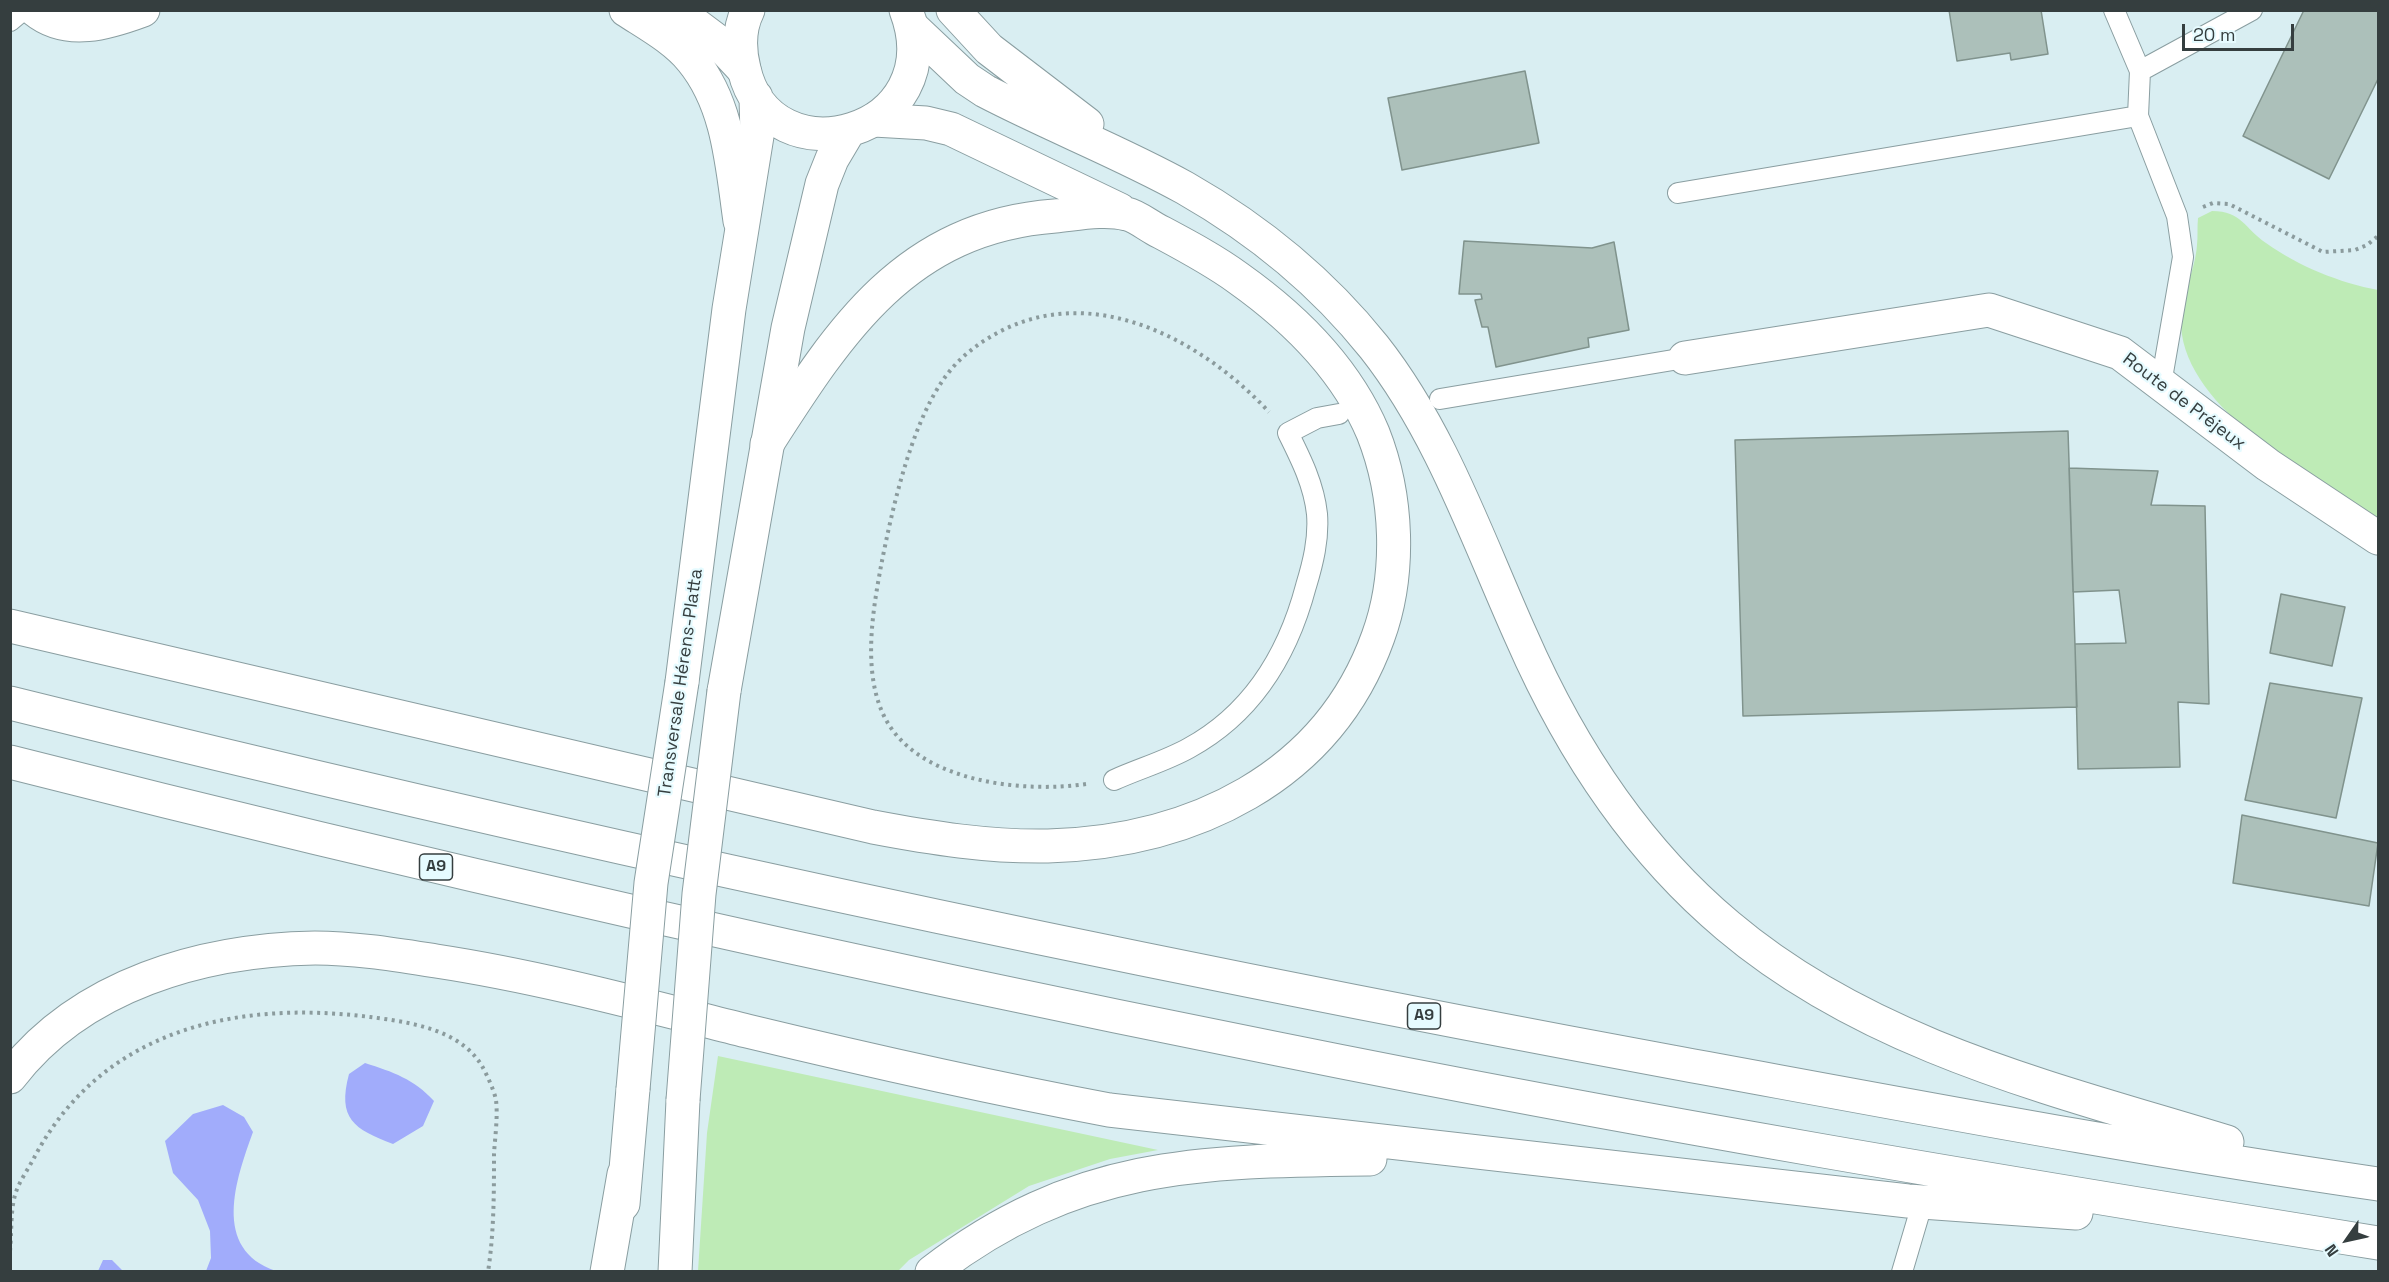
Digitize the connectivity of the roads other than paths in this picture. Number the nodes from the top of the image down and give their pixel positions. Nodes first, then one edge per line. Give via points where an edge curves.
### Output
1 (23, 10) edge
2 (35, 10) edge
3 (143, 10) edge
4 (626, 10) edge
5 (676, 10) edge
6 (748, 10) edge
7 (953, 10) edge
8 (2114, 10) edge
9 (2252, 10) edge
10 (909, 19) edge
11 (10, 21) edge
12 (2140, 71) junction
13 (750, 83) junction
14 (2138, 116) junction
15 (861, 126) junction
16 (1143, 167) junction
17 (1678, 193) dead end
18 (1127, 214) junction
19 (741, 234) junction
20 (1685, 358) joint
21 (2161, 384) junction
22 (1440, 399) dead end
23 (1339, 414) dead end
24 (767, 444) junction
25 (2379, 538) edge
26 (10, 626) edge
27 (10, 703) edge
28 (10, 762) edge
29 (1114, 780) road end
30 (10, 1077) edge
31 (1514, 1157) junction
32 (624, 1174) junction
33 (2364, 1182) edge
34 (1923, 1201) junction
35 (2277, 1227) junction
36 (2379, 1243) edge
37 (607, 1272) edge
38 (621, 1272) edge
39 (675, 1272) edge
40 (932, 1272) edge
41 (1902, 1272) edge

1 - 11 lane
2 - 3 main road via 54,22 86,25
4 - 19 main road via 661,32 692,60 716,99 730,148
5 - 13 main road via 716,40
6 - 13 main road, Transversale Hérens-Platta via 740,51
7 - 16 main road via 976,38 1005,62
8 - 12 lane
9 - 12 lane
10 - 15 main road via 913,59 909,73 892,105
10 - 16 main road via 967,79 985,91
12 - 14 lane
13 - 15 main road via 766,108 793,127 829,134
13 - 19 main road, Transversale Hérens-Platta via 757,136
14 - 17 lane
14 - 21 lane via 2177,216 2183,257
15 - 18 main road via 926,123 951,129
15 - 24 main road via 832,159 820,191 788,328
16 - 33 main road via 1226,212 1263,239 1318,286 1374,347 1407,394 1460,492 1536,671 1586,763 1654,853 1728,926 1812,987 1940,1050 2022,1080
18 - 24 main road via 1074,214 1014,221 970,233 937,250 856,316
18 - 26 main road via 1224,267 1309,339 1364,414 1381,458 1392,514 1393,567 1383,622 1350,697 1295,761 1245,796 1197,818 1138,836 1076,845 973,843 905,833
19 - 32 main road, Transversale Hérens-Platta, bridge via 682,682 651,883
20 - 21 main road, Route de Préjeux via 1989,310 2120,353
20 - 22 lane
21 - 25 main road, Route de Préjeux via 2268,465
23 - 29 lane via 1317,418 1288,433 1313,491 1318,533 1290,638 1279,660 1260,686 1208,735 1189,748
24 - 39 main road, bridge via 724,691 699,894 682,1100
27 - 33 main road, A9 via 504,823 1190,970 1787,1083
28 - 35 main road, A9 via 500,882 1280,1050 1797,1147
30 - 31 main road via 22,1061 65,1024 112,994 145,979 219,958 318,948 405,956 508,974 971,1084 1109,1110
31 - 34 main road
31 - 40 main road via 1255,1160 1140,1174 1089,1188 1024,1214
32 - 37 main road
32 - 38 main road, Transversale Hérens-Platta
34 - 35 main road
34 - 41 lane
35 - 36 main road, A9

